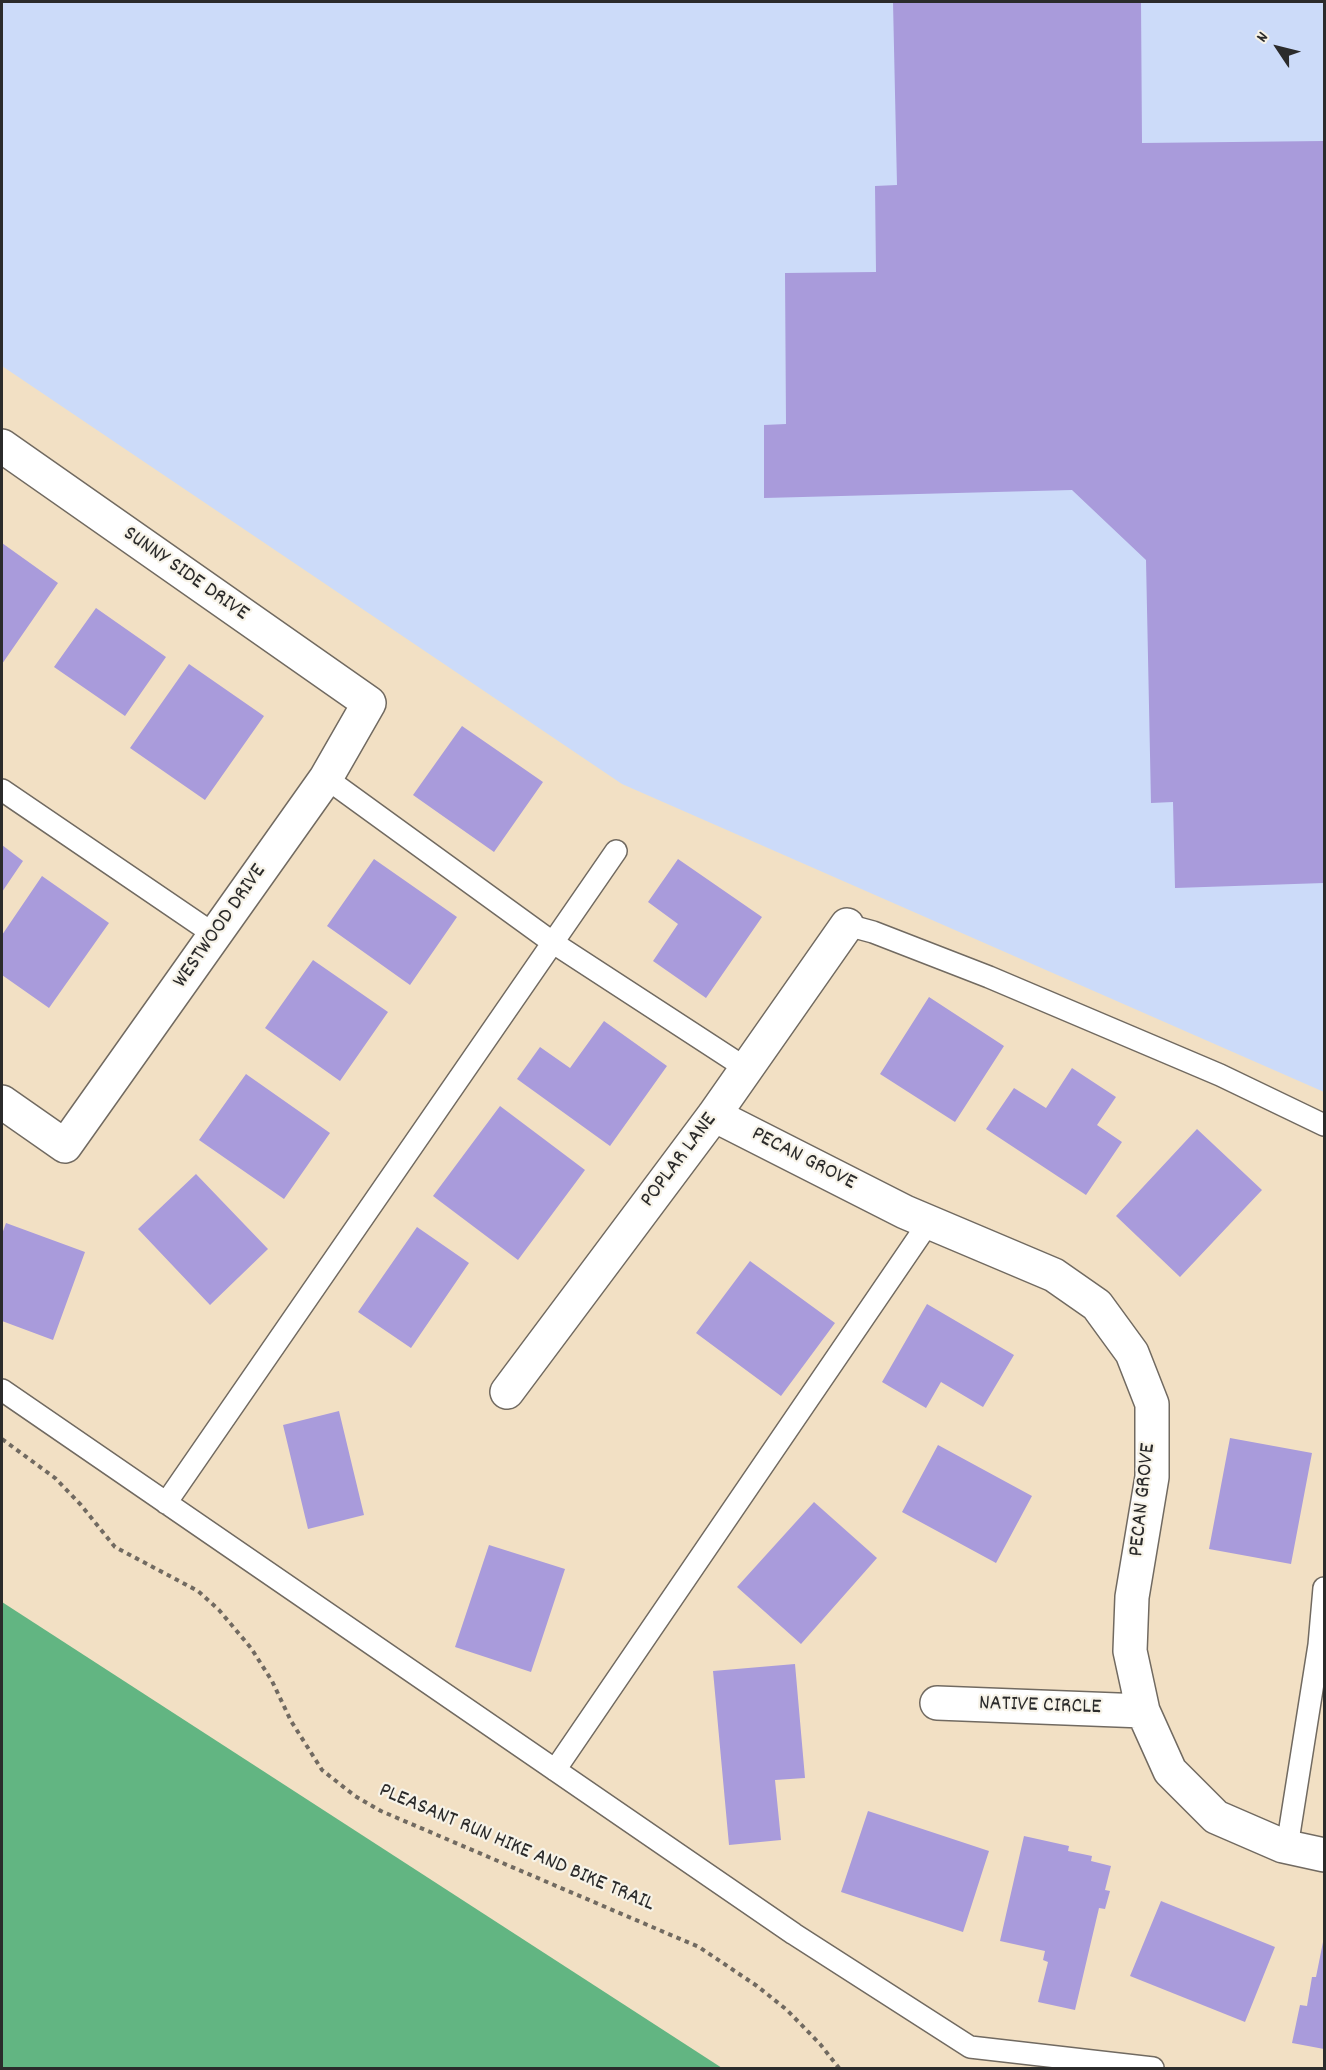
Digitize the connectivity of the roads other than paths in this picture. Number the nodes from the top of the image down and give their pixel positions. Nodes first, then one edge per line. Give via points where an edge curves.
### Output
1 (2, 446) edge
2 (369, 703) joint
3 (326, 778) junction
4 (2, 790) edge
5 (616, 851) dead end
6 (847, 925) joint
7 (215, 935) junction
8 (552, 942) junction
9 (747, 1069) junction
10 (2, 1102) edge
11 (714, 1115) junction
12 (1324, 1125) edge
13 (929, 1222) junction
14 (2, 1390) edge
15 (507, 1392) dead end
16 (166, 1503) junction
17 (1324, 1588) edge
18 (937, 1703) dead end
19 (1143, 1711) junction
20 (555, 1770) junction
21 (1287, 1847) junction
22 (1324, 1855) edge
23 (1153, 2068) edge

1 - 2 street, SUNNY SIDE DRIVE
2 - 3 street, WESTWOOD DRIVE
3 - 7 street, WESTWOOD DRIVE
3 - 8 lane
4 - 7 lane
5 - 8 lane
6 - 9 street, POPLAR LANE
6 - 12 lane via 988,977
7 - 10 street, WESTWOOD DRIVE via 65,1146
8 - 9 lane
8 - 16 lane
9 - 11 street, POPLAR LANE
11 - 13 street, PECAN GROVE
11 - 15 street, POPLAR LANE
13 - 19 street, PECAN GROVE via 1054,1275 1097,1305 1132,1353 1152,1404 1152,1477 1132,1597 1130,1651
13 - 20 lane
14 - 16 lane
16 - 20 lane
17 - 21 lane via 1319,1645
18 - 19 street, NATIVE CIRCLE
19 - 21 street, PECAN GROVE via 1170,1771 1216,1817
20 - 23 lane via 794,1934 970,2047
21 - 22 street, PECAN GROVE

